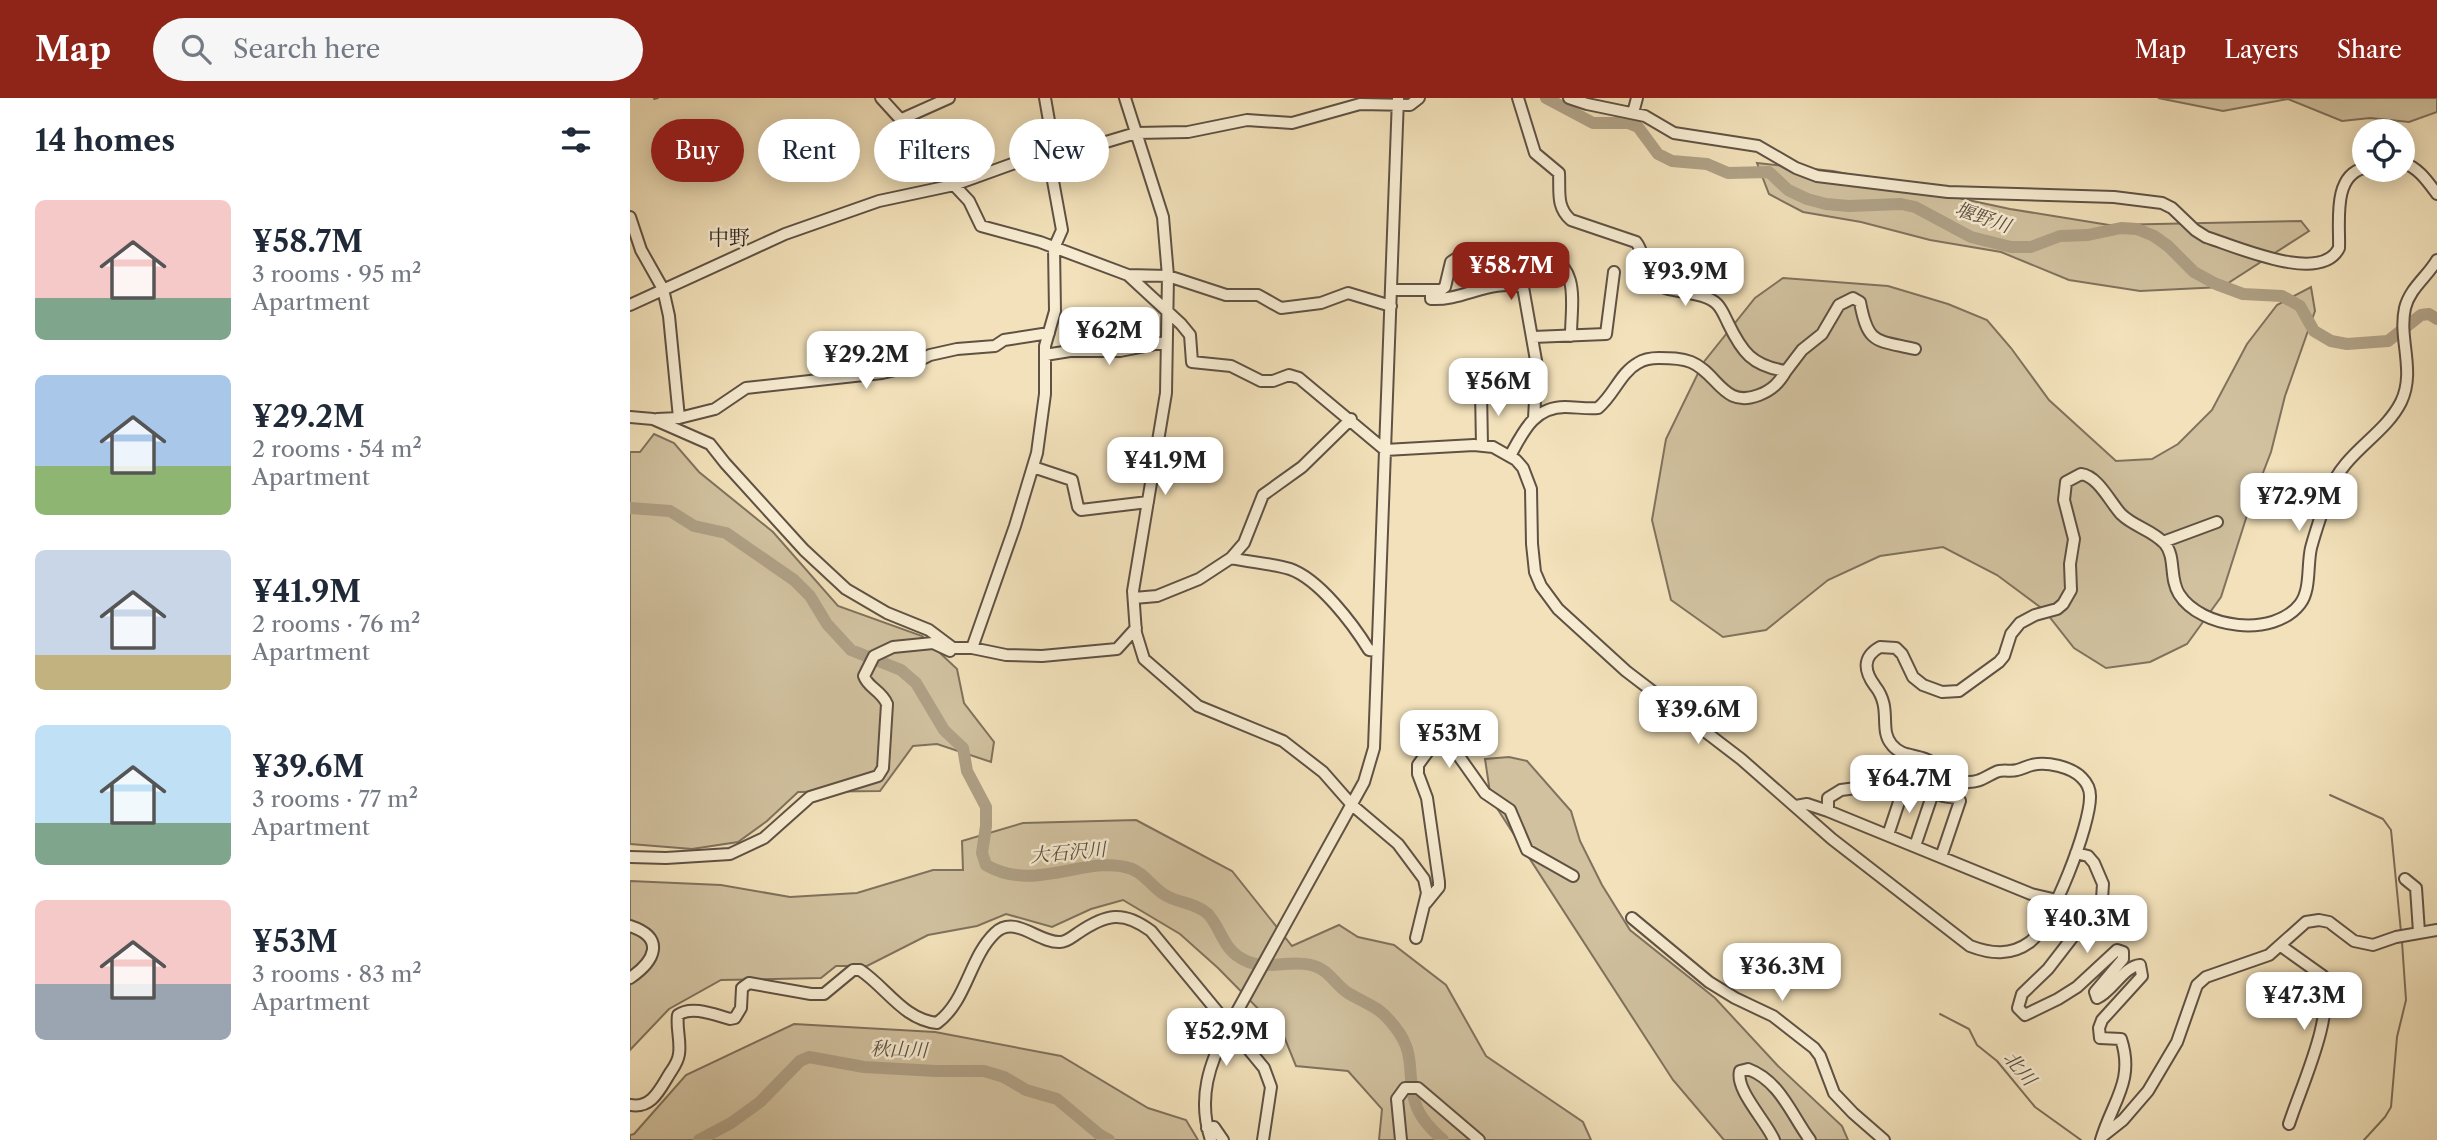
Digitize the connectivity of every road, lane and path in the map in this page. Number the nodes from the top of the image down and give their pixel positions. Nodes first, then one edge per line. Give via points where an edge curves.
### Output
1 (881, 98) edge
2 (949, 98) edge
3 (1045, 98) edge
4 (1125, 98) edge
5 (1419, 98) edge
6 (1518, 98) edge
7 (1569, 98) edge
8 (1637, 98) edge
9 (1398, 102) edge
10 (1633, 113) junction
11 (901, 119) joint
12 (1049, 119) edge
13 (1136, 132) junction
14 (1109, 140) edge
15 (1009, 165) edge
16 (2415, 168) edge
17 (2352, 174) edge
18 (952, 182) edge
19 (1053, 182) edge
20 (954, 185) junction
21 (2437, 194) edge
22 (630, 217) edge
23 (1054, 248) junction
24 (2437, 260) edge
25 (1614, 272) dead end
26 (1128, 275) junction
27 (1168, 276) junction
28 (663, 289) junction
29 (1392, 290) junction
30 (1431, 290) junction
31 (630, 305) edge
32 (1391, 306) junction
33 (1167, 311) junction
34 (1049, 333) junction
35 (1571, 335) junction
36 (1533, 337) junction
37 (1166, 342) junction
38 (1915, 349) dead end
39 (1045, 355) junction
40 (1786, 371) junction
41 (1481, 390) dead end
42 (630, 417) edge
43 (679, 418) junction
44 (1534, 418) junction
45 (653, 419) junction
46 (1351, 419) junction
47 (1482, 446) junction
48 (1385, 450) junction
49 (1510, 456) junction
50 (1033, 467) junction
51 (1148, 502) junction
52 (2217, 522) dead end
53 (2164, 542) junction
54 (1231, 558) junction
55 (1134, 598) junction
56 (1136, 628) junction
57 (966, 648) junction
58 (1377, 651) junction
59 (1906, 781) junction
60 (1933, 793) junction
61 (1352, 805) junction
62 (1796, 806) junction
63 (1828, 811) junction
64 (1888, 835) junction
65 (1915, 846) junction
66 (2076, 853) junction
67 (630, 857) edge
68 (1941, 857) junction
69 (1573, 876) dead end
70 (2405, 879) dead end
71 (2057, 900) junction
72 (1426, 904) junction
73 (1632, 918) dead end
74 (630, 926) edge
75 (2437, 930) edge
76 (2419, 932) junction
77 (1416, 938) dead end
78 (2281, 946) junction
79 (630, 978) edge
80 (1229, 1026) junction
81 (630, 1105) edge
82 (2288, 1124) dead end
83 (1207, 1128) junction
84 (2101, 1138) edge
85 (1210, 1140) edge
86 (1223, 1140) edge
87 (1263, 1140) edge
88 (1401, 1140) edge
89 (1479, 1140) edge
90 (1774, 1140) edge
91 (1810, 1140) edge
92 (1884, 1140) edge

1 - 11 street
2 - 11 street
3 - 12 street
4 - 13 street
5 - 9 street via 1410,105
6 - 40 street via 1535,153 1559,173 1563,213 1571,220 1636,242 1655,284 1709,298 1719,306 1750,359
7 - 10 street
8 - 10 street
9 - 13 street via 1360,104 1292,123 1247,120 1188,132
9 - 29 street
10 - 17 street via 1674,133 1758,146 1817,176 1948,192 2101,196 2162,203 2206,237 2288,263 2317,263 2335,256 2341,192
13 - 14 street
13 - 27 street via 1163,217
15 - 20 street
16 - 21 street
18 - 20 street
19 - 23 street via 1062,230
20 - 23 street via 970,201 981,226
20 - 28 street via 879,201 785,234
22 - 28 street via 641,250
23 - 26 street
23 - 34 street via 1055,311
24 - 53 street via 2413,289 2405,308 2405,392 2394,413 2338,474 2311,547 2303,600 2295,610 2264,624 2208,618 2197,612 2173,583
25 - 35 street via 1606,334
26 - 27 street
26 - 33 street
27 - 32 street via 1226,296 1258,295 1281,308 1321,303 1348,293
27 - 33 street
28 - 31 street
28 - 43 street
29 - 30 street
29 - 32 street
30 - 35 street via 1445,286 1451,262 1460,256 1544,254 1556,258 1570,276
30 - 36 street via 1431,299 1445,300 1488,286 1523,288
32 - 48 street
33 - 37 street
33 - 46 street via 1190,335 1192,362 1231,366 1261,381 1289,375 1299,378
34 - 39 street
34 - 43 street via 930,355 882,373 746,388 715,409
35 - 36 street
36 - 44 street via 1537,366
37 - 39 street via 1121,351
37 - 51 street via 1166,393
38 - 40 street via 1877,341 1868,334 1860,302 1853,298 1839,305 1822,334
39 - 50 street via 1045,394
40 - 44 street via 1769,391 1742,400 1731,397 1693,363 1649,359 1638,362 1598,408 1552,408
41 - 47 street
42 - 45 street
43 - 45 street
44 - 49 street
45 - 57 street via 710,444 804,550 846,589 929,630 953,648
46 - 48 street
46 - 54 street via 1302,467 1263,495 1244,543
47 - 48 street
47 - 49 street
48 - 58 street
49 - 62 street via 1522,468 1531,489 1533,560 1551,601 1626,671
50 - 51 street via 1072,480 1081,510
50 - 57 street
51 - 55 street
52 - 53 street
53 - 66 street via 2128,520 2087,475 2075,475 2066,482 2063,493 2074,539 2071,590 2057,609 2020,623 1999,662 1952,692 1918,682 1896,648 1880,648 1866,662 1867,675 1884,700 1886,734 1902,753 1924,758 1968,782 2036,764 2057,766 2084,779 2090,793
54 - 55 street via 1199,579 1157,596
54 - 58 street via 1290,569 1313,582 1369,650
55 - 56 street
56 - 57 street via 1117,649 1042,656
56 - 61 street via 1144,659 1198,706 1283,741 1323,772
57 - 67 street via 954,652 933,643 912,644 874,656 866,682 887,704 883,768 878,776 810,797 764,838 730,854
58 - 61 street via 1374,748
59 - 60 street via 1922,782
59 - 63 street via 1838,790 1828,798
59 - 64 street
60 - 65 street
60 - 68 street via 1960,802
61 - 72 street via 1415,864 1424,879
61 - 80 street
62 - 63 street via 1807,804
62 - 71 street via 1970,946 1985,952 2002,954 2031,941
63 - 64 street
64 - 65 street
65 - 68 street
66 - 71 street
66 - 84 street via 2094,863 2103,884 2102,899 2048,969 2022,994 2018,1008 2025,1015 2059,999 2117,950 2123,952 2123,959 2095,992 2097,998 2140,965 2142,976 2099,1028 2101,1038 2121,1039 2126,1053 2124,1083
68 - 71 street
69 - 72 street via 1527,850 1510,810 1485,793 1456,752 1438,747 1429,750 1418,765 1439,882
70 - 76 street via 2416,888
72 - 77 street
73 - 92 street via 1709,982 1773,1016 1814,1048 1835,1093
74 - 79 street via 650,935 653,943 651,957
75 - 76 street
76 - 78 street via 2373,945 2354,941 2319,920 2306,922
78 - 82 street via 2323,976 2327,1000
78 - 84 street via 2269,956 2206,977 2197,985 2177,1042 2148,1091
80 - 81 street via 1137,920 1106,917 1063,943 1015,926 1005,927 989,940 960,996 937,1023 912,1016 867,975 853,970 824,995 750,983 742,988 740,1013 730,1019 684,1011 677,1021 677,1062 656,1096 638,1107
80 - 83 street via 1207,1077
80 - 87 street via 1270,1079
83 - 85 street
83 - 86 street via 1214,1127
88 - 89 street via 1397,1099 1409,1087 1418,1088
90 - 91 street via 1739,1084 1740,1071 1748,1069 1766,1079

